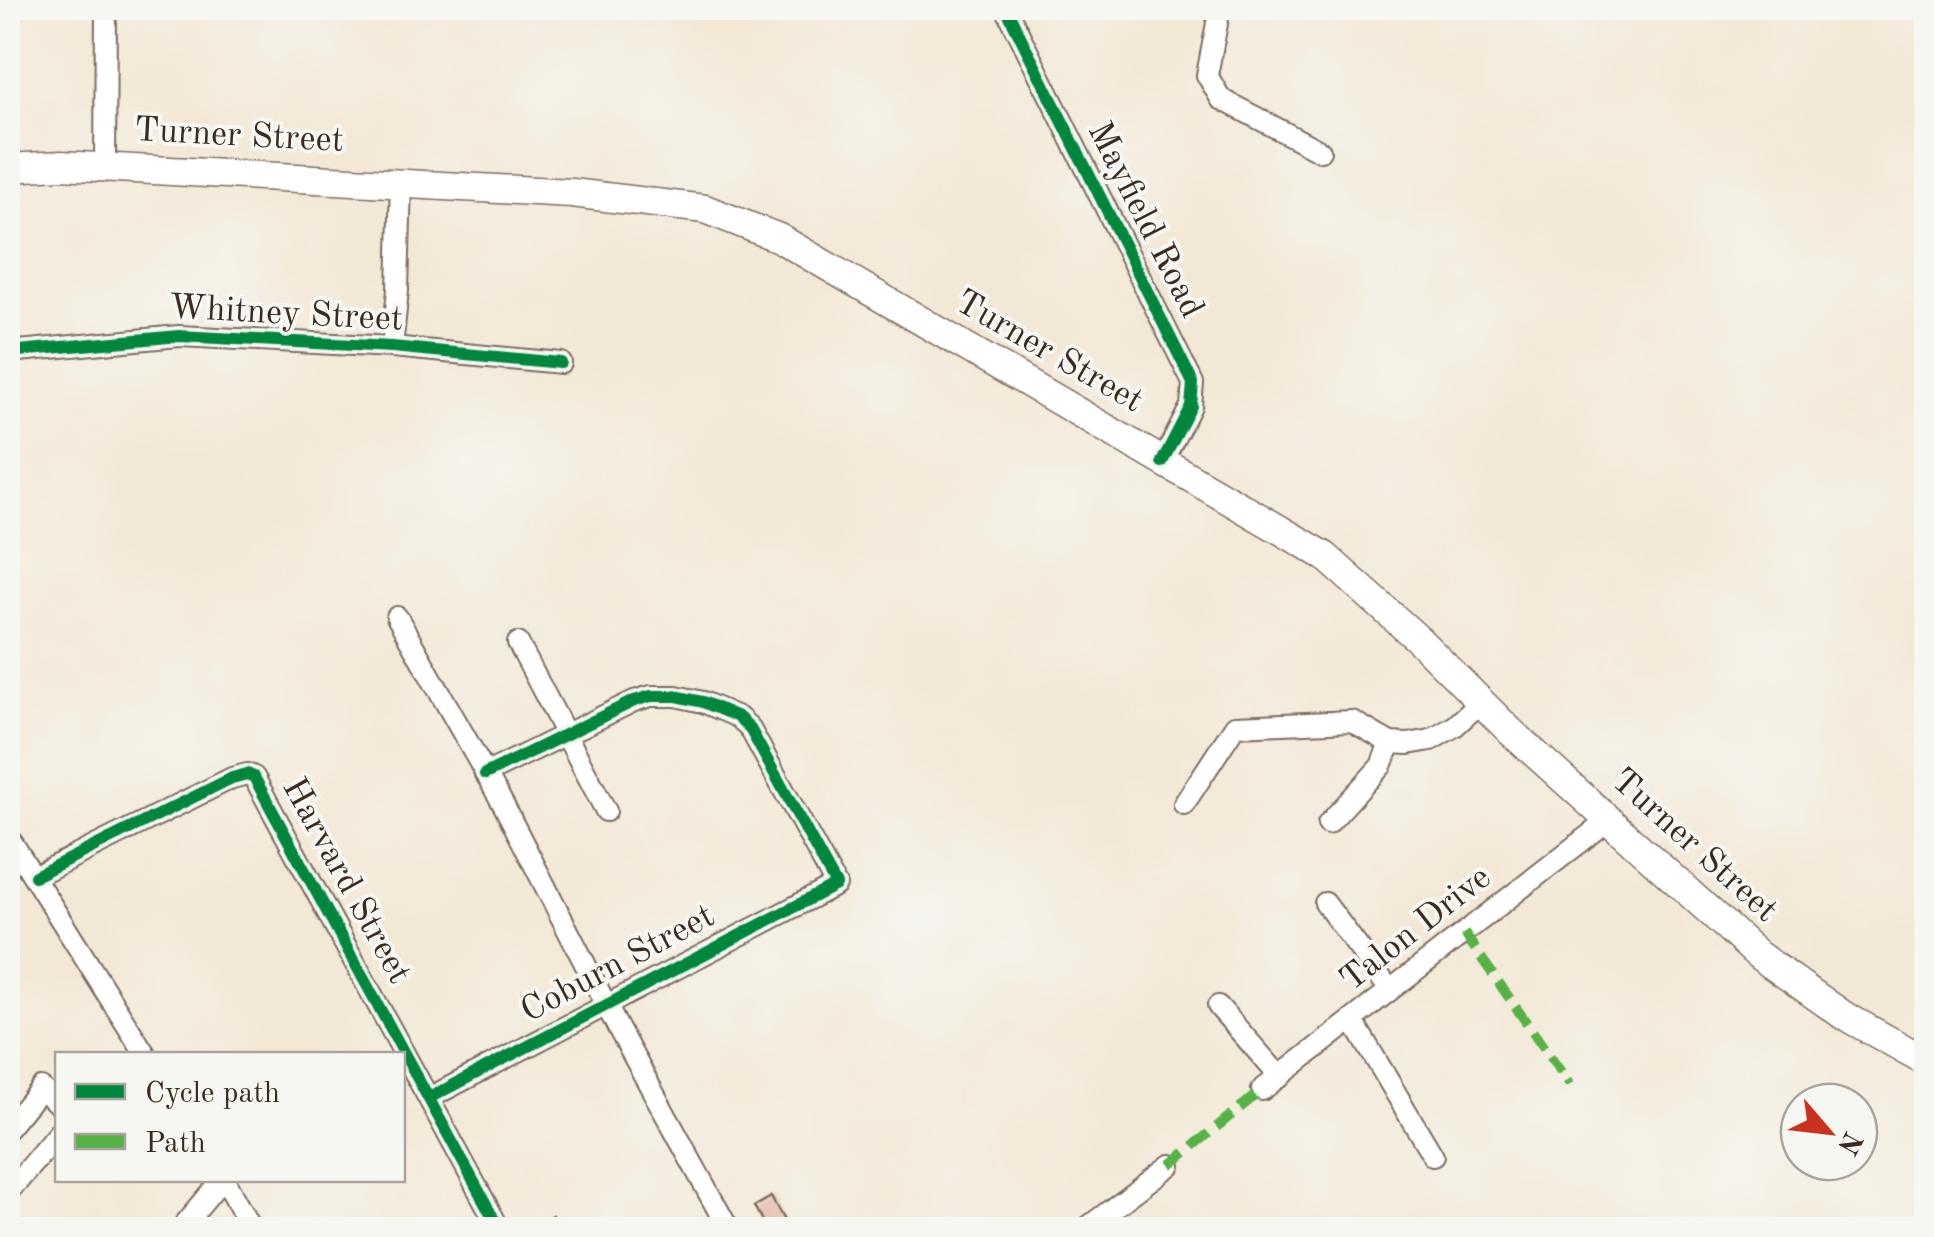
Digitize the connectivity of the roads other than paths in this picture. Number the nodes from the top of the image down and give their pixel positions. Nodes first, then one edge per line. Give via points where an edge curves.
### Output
1 (106, 8) edge
2 (1006, 8) edge
3 (1220, 8) edge
4 (1320, 151) dead end
5 (105, 167) junction
6 (8, 168) edge
7 (402, 182) junction
8 (392, 347) junction
9 (8, 352) edge
10 (562, 363) dead end
11 (1162, 462) junction
12 (398, 617) dead end
13 (518, 643) dead end
14 (1481, 702) junction
15 (566, 735) junction
16 (1390, 742) junction
17 (486, 774) junction
18 (1184, 804) dead end
19 (606, 811) dead end
20 (1610, 819) junction
21 (1328, 824) dead end
22 (8, 836) edge
23 (34, 876) junction
24 (1325, 903) dead end
25 (1390, 990) junction
26 (606, 1004) junction
27 (1218, 1006) dead end
28 (1353, 1021) junction
29 (135, 1051) edge
30 (398, 1052) edge
31 (1926, 1061) edge
32 (408, 1072) edge
33 (429, 1098) junction
34 (55, 1100) edge
35 (8, 1128) edge
36 (55, 1137) edge
37 (1433, 1156) dead end
38 (1170, 1164) dead end
39 (221, 1182) edge
40 (224, 1182) edge
41 (8, 1193) edge
42 (180, 1230) edge
43 (252, 1230) edge
44 (500, 1230) edge
45 (729, 1230) edge
46 (1084, 1230) edge

1 - 5 street
2 - 11 street, Mayfield Road via 1193,384 1184,421
3 - 4 street via 1207,76 1222,99
5 - 6 main road, Turner Street
5 - 7 main road, Turner Street
7 - 8 street
7 - 11 main road, Turner Street via 644,200 735,218 805,252
8 - 9 street, Whitney Street via 179,336
8 - 10 street, Whitney Street
11 - 14 main road, Turner Street via 1326,556
12 - 17 street
13 - 15 street
14 - 16 street via 1431,740
14 - 20 main road, Turner Street
15 - 17 street
15 - 19 street
15 - 26 street, Coburn Street via 651,696 703,702 738,717 836,884
16 - 18 street via 1352,721 1236,726
16 - 21 street via 1381,766
17 - 26 street
20 - 25 street, Talon Drive
20 - 31 main road, Turner Street via 1758,955 1843,1015
22 - 23 street
23 - 29 street
23 - 30 street, Harvard Street via 232,778 254,777
24 - 25 street
25 - 28 street, Talon Drive
26 - 33 street, Coburn Street
26 - 45 street
27 - 28 street, Talon Drive via 1271,1083
28 - 37 street
32 - 33 street, Harvard Street
33 - 44 street, Harvard Street
34 - 35 street via 41,1088
36 - 41 street
38 - 46 street
39 - 42 street
40 - 43 street

